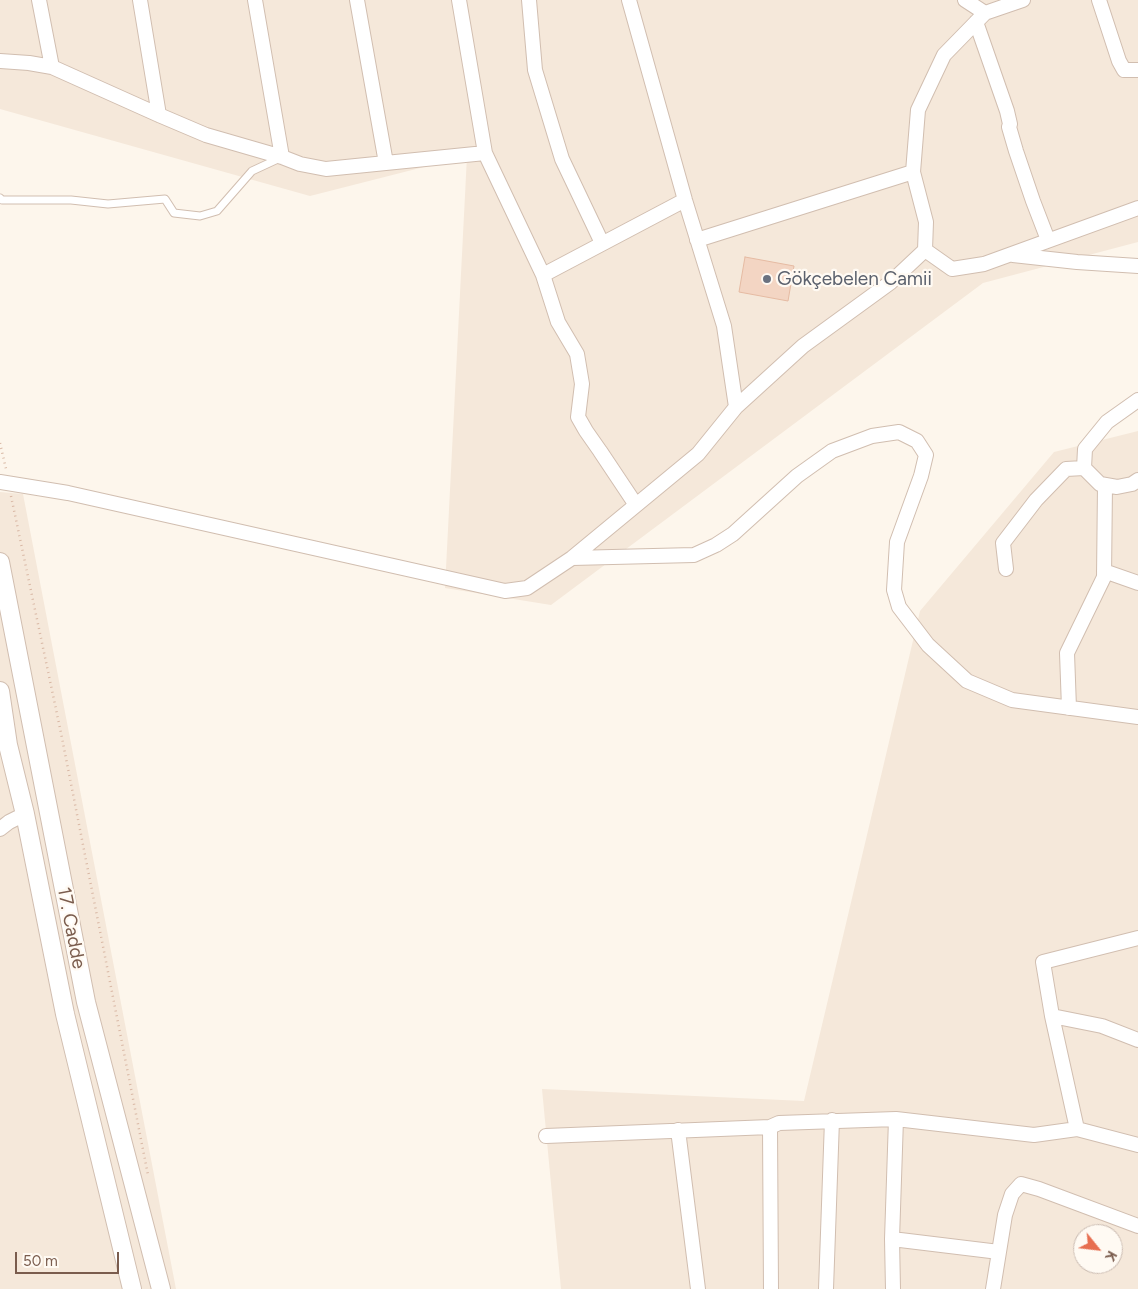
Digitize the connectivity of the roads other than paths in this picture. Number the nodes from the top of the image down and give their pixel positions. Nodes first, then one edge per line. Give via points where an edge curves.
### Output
1 (39, 0) edge
2 (140, 0) edge
3 (255, 0) edge
4 (357, 0) edge
5 (459, 0) edge
6 (528, 0) edge
7 (629, 0) edge
8 (965, 0) edge
9 (1023, 0) edge
10 (1099, 0) edge
11 (983, 12) edge
12 (0, 61) edge
13 (52, 68) junction
14 (1138, 70) edge
15 (158, 115) junction
16 (485, 154) junction
17 (282, 157) junction
18 (386, 163) junction
19 (914, 172) junction
20 (0, 198) edge
21 (685, 200) junction
22 (1138, 208) edge
23 (697, 240) junction
24 (1048, 240) junction
25 (602, 243) junction
26 (924, 250) junction
27 (1009, 254) junction
28 (1138, 266) edge
29 (543, 275) junction
30 (1138, 400) edge
31 (736, 407) junction
32 (1084, 468) junction
33 (4, 483) edge
34 (1136, 484) edge
35 (1105, 485) junction
36 (636, 505) junction
37 (572, 558) junction
38 (0, 562) edge
39 (1006, 570) dead end
40 (1104, 571) junction
41 (1138, 583) edge
42 (0, 691) edge
43 (1069, 708) junction
44 (1138, 717) edge
45 (4, 747) edge
46 (25, 814) junction
47 (0, 830) edge
48 (1138, 938) edge
49 (1052, 1016) junction
50 (1138, 1040) edge
51 (896, 1119) junction
52 (832, 1120) junction
53 (770, 1127) junction
54 (1077, 1129) junction
55 (678, 1130) junction
56 (546, 1136) dead end
57 (1138, 1145) edge
58 (1138, 1226) edge
59 (892, 1239) junction
60 (999, 1252) junction
61 (132, 1289) edge
62 (161, 1289) edge
63 (698, 1289) edge
64 (771, 1289) edge
65 (826, 1289) edge
66 (893, 1289) edge
67 (994, 1289) edge

1 - 13 street
2 - 15 street
3 - 17 street
4 - 18 street
5 - 16 street
6 - 25 street via 535,70 562,159
7 - 21 street
8 - 11 street
9 - 11 street
10 - 14 street via 1118,61 1124,70
11 - 19 street via 944,55 918,110
11 - 24 street via 1009,127
12 - 13 street
13 - 15 street
15 - 17 street via 206,134
16 - 18 street
16 - 29 street
17 - 18 street via 326,169
17 - 20 lane via 252,171 217,211 200,216 174,213 165,199 108,204
19 - 23 street
19 - 26 street via 926,222
21 - 23 street
21 - 25 street
22 - 24 street
23 - 31 street via 724,326
24 - 27 street
25 - 29 street
26 - 27 street via 952,269 984,264
26 - 31 street via 891,282 803,346
27 - 28 street
29 - 36 street via 558,322 577,354 582,384 578,417
30 - 32 street via 1107,422 1085,448
31 - 36 street via 698,454
32 - 35 street
32 - 39 street via 1066,469 1003,542
33 - 37 street via 115,504 505,591 527,588
34 - 35 street
35 - 40 street
36 - 37 street
37 - 43 street via 694,555 733,534 797,476 832,451 872,436 899,432 917,441 926,455 897,542 894,590 899,607 928,644 967,681 1012,700
38 - 62 street, 17. Cadde via 86,1002
40 - 41 street
40 - 43 street via 1067,653
42 - 45 street, 17. Cadde
43 - 44 street
45 - 46 street, 17. Cadde
46 - 47 street
46 - 61 street, 17. Cadde via 65,1014
48 - 49 street via 1043,962
49 - 50 street via 1102,1026
49 - 54 street
51 - 52 street
51 - 54 street via 1034,1135
51 - 59 street
52 - 53 street via 779,1123
52 - 65 street
53 - 55 street
53 - 64 street
54 - 57 street
55 - 56 street
55 - 63 street
58 - 60 street via 1021,1184 1012,1194
59 - 60 street
59 - 66 street
60 - 67 street

